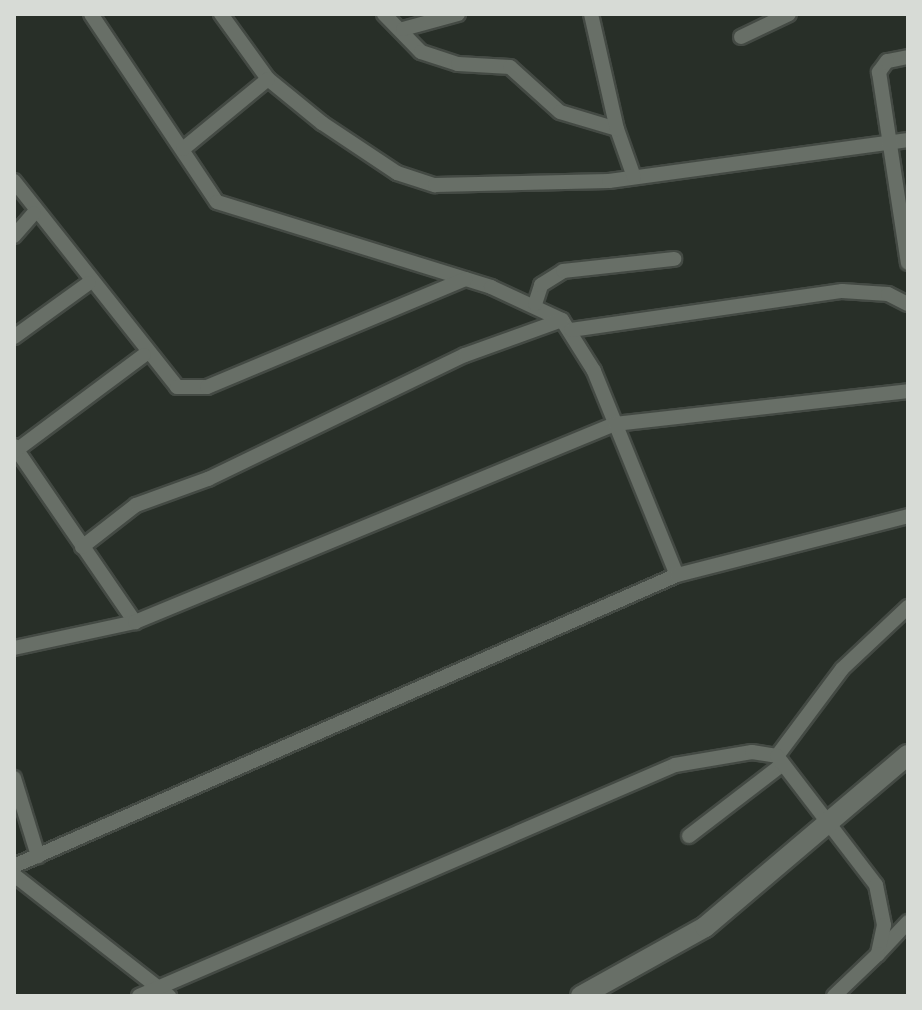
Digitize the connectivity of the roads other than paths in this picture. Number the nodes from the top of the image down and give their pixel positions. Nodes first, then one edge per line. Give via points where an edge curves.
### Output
1 (91, 14) edge
2 (221, 14) edge
3 (384, 14) edge
4 (458, 14) edge
5 (591, 14) edge
6 (789, 14) edge
7 (403, 29) junction
8 (741, 37) dead end
9 (908, 57) edge
10 (268, 79) junction
11 (617, 129) junction
12 (908, 140) edge
13 (890, 142) junction
14 (183, 149) junction
15 (634, 177) junction
16 (14, 181) edge
17 (34, 213) junction
18 (14, 236) edge
19 (674, 259) dead end
20 (908, 263) edge
21 (465, 279) junction
22 (89, 283) junction
23 (535, 304) junction
24 (908, 304) edge
25 (566, 325) junction
26 (14, 337) edge
27 (144, 355) junction
28 (908, 391) edge
29 (615, 424) junction
30 (15, 449) edge
31 (908, 516) edge
32 (82, 547) junction
33 (677, 575) junction
34 (908, 607) edge
35 (135, 622) junction
36 (14, 648) edge
37 (908, 755) edge
38 (780, 760) junction
39 (14, 778) edge
40 (833, 820) junction
41 (689, 836) dead end
42 (38, 856) junction
43 (14, 866) edge
44 (14, 875) edge
45 (908, 922) edge
46 (878, 954) junction
47 (163, 992) edge
48 (139, 996) edge
49 (581, 996) edge
50 (834, 996) edge

1 - 14 street
2 - 10 street
3 - 7 street
4 - 7 street
5 - 11 street
6 - 8 street
7 - 11 street via 421,52 458,64 510,67 570,118
9 - 13 street via 879,72
10 - 14 street
10 - 15 street via 364,154 414,180
11 - 15 street
12 - 13 street
13 - 15 street
13 - 20 street
14 - 21 street via 222,204
16 - 17 street
17 - 18 street
17 - 22 street
19 - 23 street via 563,271 541,285
21 - 23 street
21 - 27 street via 207,387 177,387
22 - 26 street
22 - 27 street
23 - 25 street
24 - 25 street via 888,294 842,291
25 - 29 street
25 - 32 street via 465,355 208,479 136,505
27 - 30 street
28 - 29 street
29 - 33 street
29 - 35 street
30 - 32 street
31 - 33 street
32 - 35 street
33 - 42 street
34 - 38 street via 842,669
35 - 36 street
37 - 40 main road
38 - 40 street
38 - 41 street
38 - 47 street via 752,752 675,765
39 - 42 street
40 - 46 street via 876,885 884,925
40 - 49 main road via 669,952
42 - 43 street
44 - 47 street
45 - 46 street
46 - 50 street
47 - 48 street

